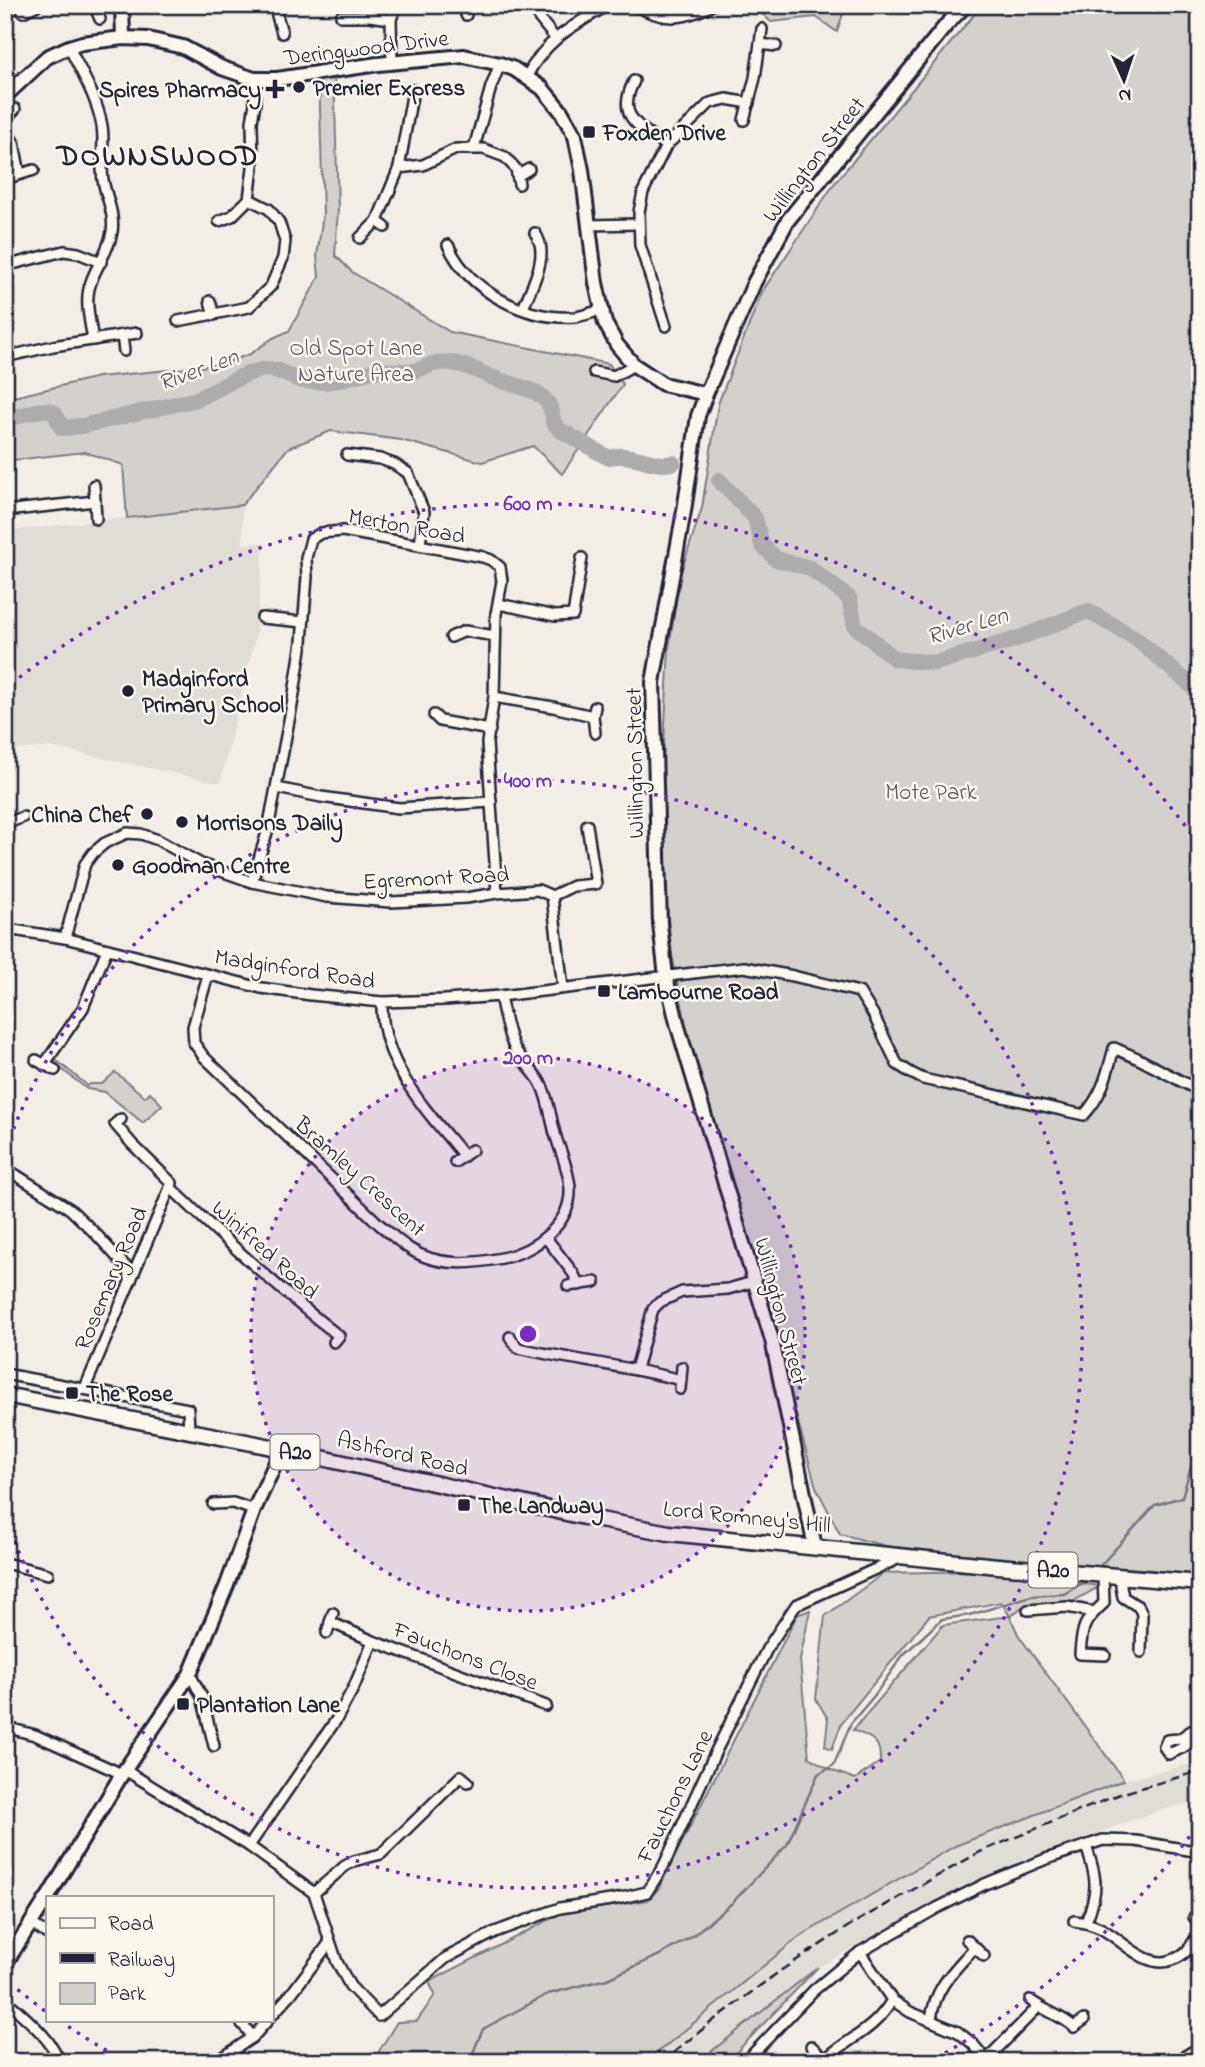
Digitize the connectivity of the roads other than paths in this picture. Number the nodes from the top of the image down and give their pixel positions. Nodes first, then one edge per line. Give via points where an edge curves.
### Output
1 (37, 5) edge
2 (94, 5) edge
3 (122, 5) edge
4 (274, 5) edge
5 (397, 5) edge
6 (436, 5) edge
7 (450, 5) edge
8 (535, 5) edge
9 (608, 5) edge
10 (634, 5) edge
11 (712, 5) edge
12 (966, 5) edge
13 (19, 12) edge
14 (341, 16) dead end
15 (100, 19) dead end
16 (391, 19) junction
17 (762, 29) dead end
18 (282, 33) dead end
19 (122, 38) junction
20 (555, 38) junction
21 (760, 44) junction
22 (776, 46) dead end
23 (69, 47) junction
24 (392, 63) junction
25 (500, 64) junction
26 (527, 76) junction
27 (254, 79) junction
28 (628, 86) dead end
29 (413, 90) dead end
30 (5, 96) edge
31 (749, 103) junction
32 (15, 108) dead end
33 (5, 119) edge
34 (744, 120) dead end
35 (5, 128) edge
36 (666, 146) junction
37 (474, 148) junction
38 (399, 167) junction
39 (529, 169) dead end
40 (34, 170) dead end
41 (20, 174) junction
42 (5, 179) edge
43 (249, 199) junction
44 (219, 220) dead end
45 (377, 221) junction
46 (638, 224) junction
47 (588, 225) junction
48 (385, 228) dead end
49 (535, 233) dead end
50 (360, 238) dead end
51 (448, 244) dead end
52 (530, 251) dead end
53 (541, 253) junction
54 (454, 258) junction
55 (101, 262) junction
56 (443, 264) dead end
57 (5, 266) edge
58 (210, 301) dead end
59 (523, 309) junction
60 (601, 310) junction
61 (214, 315) junction
62 (178, 321) dead end
63 (666, 326) dead end
64 (137, 333) dead end
65 (122, 336) junction
66 (93, 340) junction
67 (124, 351) dead end
68 (5, 356) edge
69 (634, 365) junction
70 (594, 372) dead end
71 (706, 394) junction
72 (347, 455) dead end
73 (94, 485) dead end
74 (95, 501) junction
75 (5, 511) edge
76 (96, 519) dead end
77 (420, 545) junction
78 (582, 558) dead end
79 (499, 604) junction
80 (262, 618) dead end
81 (303, 622) junction
82 (495, 636) junction
83 (451, 637) dead end
84 (494, 697) junction
85 (434, 715) dead end
86 (490, 730) junction
87 (595, 733) dead end
88 (277, 788) junction
89 (491, 802) junction
90 (23, 817) dead end
91 (5, 824) edge
92 (587, 825) dead end
93 (252, 882) junction
94 (497, 893) junction
95 (552, 896) junction
96 (5, 931) edge
97 (65, 937) junction
98 (107, 949) junction
99 (208, 975) junction
100 (666, 977) junction
101 (563, 988) junction
102 (500, 996) junction
103 (382, 1002) junction
104 (55, 1070) dead end
105 (1200, 1091) edge
106 (121, 1119) dead end
107 (472, 1150) dead end
108 (464, 1156) junction
109 (455, 1162) dead end
110 (5, 1168) edge
111 (171, 1185) junction
112 (547, 1239) junction
113 (131, 1281) junction
114 (596, 1282) dead end
115 (753, 1282) junction
116 (579, 1285) junction
117 (568, 1286) dead end
118 (510, 1337) dead end
119 (336, 1339) dead end
120 (682, 1367) dead end
121 (636, 1369) junction
122 (5, 1374) edge
123 (85, 1388) junction
124 (5, 1395) edge
125 (189, 1431) junction
126 (282, 1449) junction
127 (213, 1504) dead end
128 (254, 1510) junction
129 (584, 1517) joint
130 (816, 1547) junction
131 (907, 1555) junction
132 (5, 1563) edge
133 (48, 1574) dead end
134 (1103, 1575) junction
135 (1122, 1577) junction
136 (1200, 1583) edge
137 (1028, 1610) dead end
138 (1094, 1612) junction
139 (327, 1633) dead end
140 (373, 1641) junction
141 (1140, 1652) dead end
142 (1105, 1655) dead end
143 (190, 1674) junction
144 (545, 1707) dead end
145 (1200, 1726) edge
146 (5, 1727) edge
147 (1200, 1735) edge
148 (214, 1746) dead end
149 (123, 1772) junction
150 (468, 1782) dead end
151 (1200, 1831) edge
152 (249, 1846) junction
153 (1086, 1846) junction
154 (1197, 1851) edge
155 (314, 1893) junction
156 (48, 1896) edge
157 (46, 1899) edge
158 (1074, 1921) dead end
159 (1086, 1922) junction
160 (32, 1924) junction
161 (1200, 1929) edge
162 (46, 1933) edge
163 (967, 1940) dead end
164 (330, 1942) junction
165 (975, 1948) junction
166 (860, 1952) junction
167 (984, 1956) dead end
168 (5, 1964) edge
169 (5, 1999) edge
170 (892, 2000) junction
171 (1030, 2000) dead end
172 (1039, 2007) junction
173 (273, 2015) edge
174 (931, 2020) junction
175 (1084, 2020) dead end
176 (241, 2022) edge
177 (266, 2022) edge
178 (253, 2036) junction
179 (811, 2046) dead end
180 (1200, 2047) edge
181 (825, 2061) edge
182 (987, 2061) edge
183 (61, 2062) edge
184 (216, 2062) edge
185 (745, 2062) edge
186 (1175, 2062) edge

1 - 13 street
2 - 15 street
3 - 19 street
4 - 18 street
5 - 16 street
6 - 7 street
8 - 20 street
9 - 20 street
10 - 11 street via 671,18
12 - 71 street, Willington Street via 788,220 754,283
14 - 16 street
16 - 24 street
17 - 21 street
19 - 23 street, Deringwood Drive
19 - 27 street, Deringwood Drive via 183,47
20 - 26 street
21 - 22 street
21 - 31 street
23 - 30 street, Deringwood Drive via 47,57
23 - 55 street via 94,96 103,128 103,180 113,217
24 - 25 street, Deringwood Drive via 464,56
24 - 27 street, Deringwood Drive
25 - 26 street, Deringwood Drive
25 - 37 street
26 - 47 street, Deringwood Drive via 561,111 575,136
27 - 43 street
28 - 36 street via 628,113
29 - 38 street via 405,106
31 - 34 street
31 - 36 street via 726,99 710,103
32 - 33 street
35 - 41 street
36 - 46 street via 643,192
37 - 38 street
37 - 39 street via 505,157 516,169 518,180
38 - 45 street
40 - 41 street
41 - 42 street
43 - 44 street via 232,216
43 - 61 street via 269,209 279,222 285,241 283,258 271,286 249,307
45 - 48 street
45 - 50 street
46 - 47 street
46 - 63 street
47 - 60 street, Deringwood Drive
49 - 53 street
51 - 54 street
52 - 53 street
53 - 59 street
54 - 56 street
54 - 59 street via 493,296
55 - 57 street via 64,251
55 - 66 street via 87,298
58 - 61 street
59 - 60 street via 576,317
60 - 69 street, Deringwood Drive via 617,345
61 - 62 street
64 - 65 street
65 - 66 street
65 - 67 street
66 - 68 street
69 - 70 street via 614,376
69 - 71 street, Deringwood Drive via 663,384
71 - 100 street, Willington Street via 698,416 653,682 657,874
72 - 77 street via 380,459 408,473 424,512
73 - 74 street
74 - 75 street
74 - 76 street
77 - 79 street, Merton Road via 491,559 500,567
77 - 81 street, Merton Road via 342,531 311,539
78 - 79 street via 573,615 555,616
79 - 82 street, Merton Road
80 - 81 street
81 - 88 street, Merton Road
82 - 83 street via 465,631
82 - 84 street, Merton Road
84 - 86 street, Merton Road
84 - 87 street via 594,712
85 - 86 street via 440,721
86 - 89 street, Merton Road
88 - 89 street via 399,808
88 - 93 street, Merton Road
89 - 94 street, Merton Road
90 - 91 street
92 - 95 street via 596,884 573,886
93 - 94 street, Egremont Road via 361,901
93 - 97 street, Egremont Road via 201,864 158,840 127,833 105,844 85,864
94 - 95 street, Egremont Road via 538,890
95 - 101 street
96 - 97 street, Madginford Road
97 - 98 street, Madginford Road
98 - 99 street, Madginford Road
98 - 104 street via 83,1008 40,1062
99 - 103 street, Madginford Road via 274,990
99 - 112 street, Bramley Crescent via 193,1027 194,1043 204,1057 411,1250 449,1262 473,1262 505,1257
100 - 101 street, Madginford Road
100 - 105 street, Madginford Road via 744,967 859,992 897,1065 923,1079 1084,1115 1103,1086 1114,1048
100 - 115 street, Willington Street
101 - 102 street, Madginford Road
102 - 103 street, Madginford Road
102 - 112 street via 514,1048 542,1085 570,1187 569,1206
103 - 108 street via 388,1047 405,1079
106 - 111 street, Winifred Road via 115,1124
107 - 108 street
108 - 109 street
110 - 113 street via 70,1209 127,1268
111 - 113 street, Rosemary Road
111 - 119 street, Winifred Road
112 - 116 street
113 - 123 street, Rosemary Road
114 - 116 street
115 - 121 street via 682,1292 660,1302 653,1309
115 - 130 street, Willington Street via 776,1358
116 - 117 street
118 - 121 street via 518,1348
120 - 121 street via 680,1385
122 - 123 street
123 - 125 street via 188,1409
124 - 125 main road, Ashford Road / A20
125 - 126 main road, Ashford Road / A20
126 - 128 street
126 - 129 main road, Ashford Road / A20
127 - 128 street via 233,1503
128 - 143 street
129 - 130 main road, Lord Romney's Hill / A20 via 669,1533
130 - 131 main road, Lord Romney's Hill / A20
131 - 134 main road, A20
131 - 164 street, Fauchons Lane via 796,1605 767,1649 647,1892 560,1908 495,1932 446,1958 379,2016 350,1986
132 - 133 street
134 - 135 main road, A20
134 - 138 street via 1104,1603
135 - 136 main road, A20
135 - 141 street via 1123,1597 1142,1614
137 - 138 street via 1067,1607
138 - 142 street via 1082,1628 1080,1654
139 - 140 street, Fauchons Close via 332,1618
140 - 144 street, Fauchons Close
140 - 152 street, Fauchons Close via 336,1720
143 - 148 street via 202,1697
143 - 149 street
145 - 147 street via 1179,1739 1167,1740 1164,1747 1169,1754
146 - 149 street
149 - 152 street
149 - 156 street
150 - 155 street via 460,1776 381,1854 345,1866
151 - 154 street
152 - 155 street
153 - 154 street via 1103,1840 1136,1841
153 - 159 street via 1096,1889
153 - 166 street via 985,1884
155 - 164 street, Fauchons Lane
157 - 160 street
158 - 159 street
159 - 161 street via 1149,1960 1163,1963 1190,1949
160 - 162 street
160 - 168 street
163 - 165 street
164 - 173 street
165 - 167 street
165 - 174 street via 939,1989
166 - 170 street
166 - 185 street via 814,1990
169 - 183 street via 45,2038
170 - 174 street
170 - 181 street via 868,2030 843,2043
171 - 172 street
172 - 175 street via 1074,2027
172 - 182 street
174 - 182 street via 957,2032
176 - 178 street
177 - 178 street
178 - 184 street
179 - 181 street
180 - 186 street

